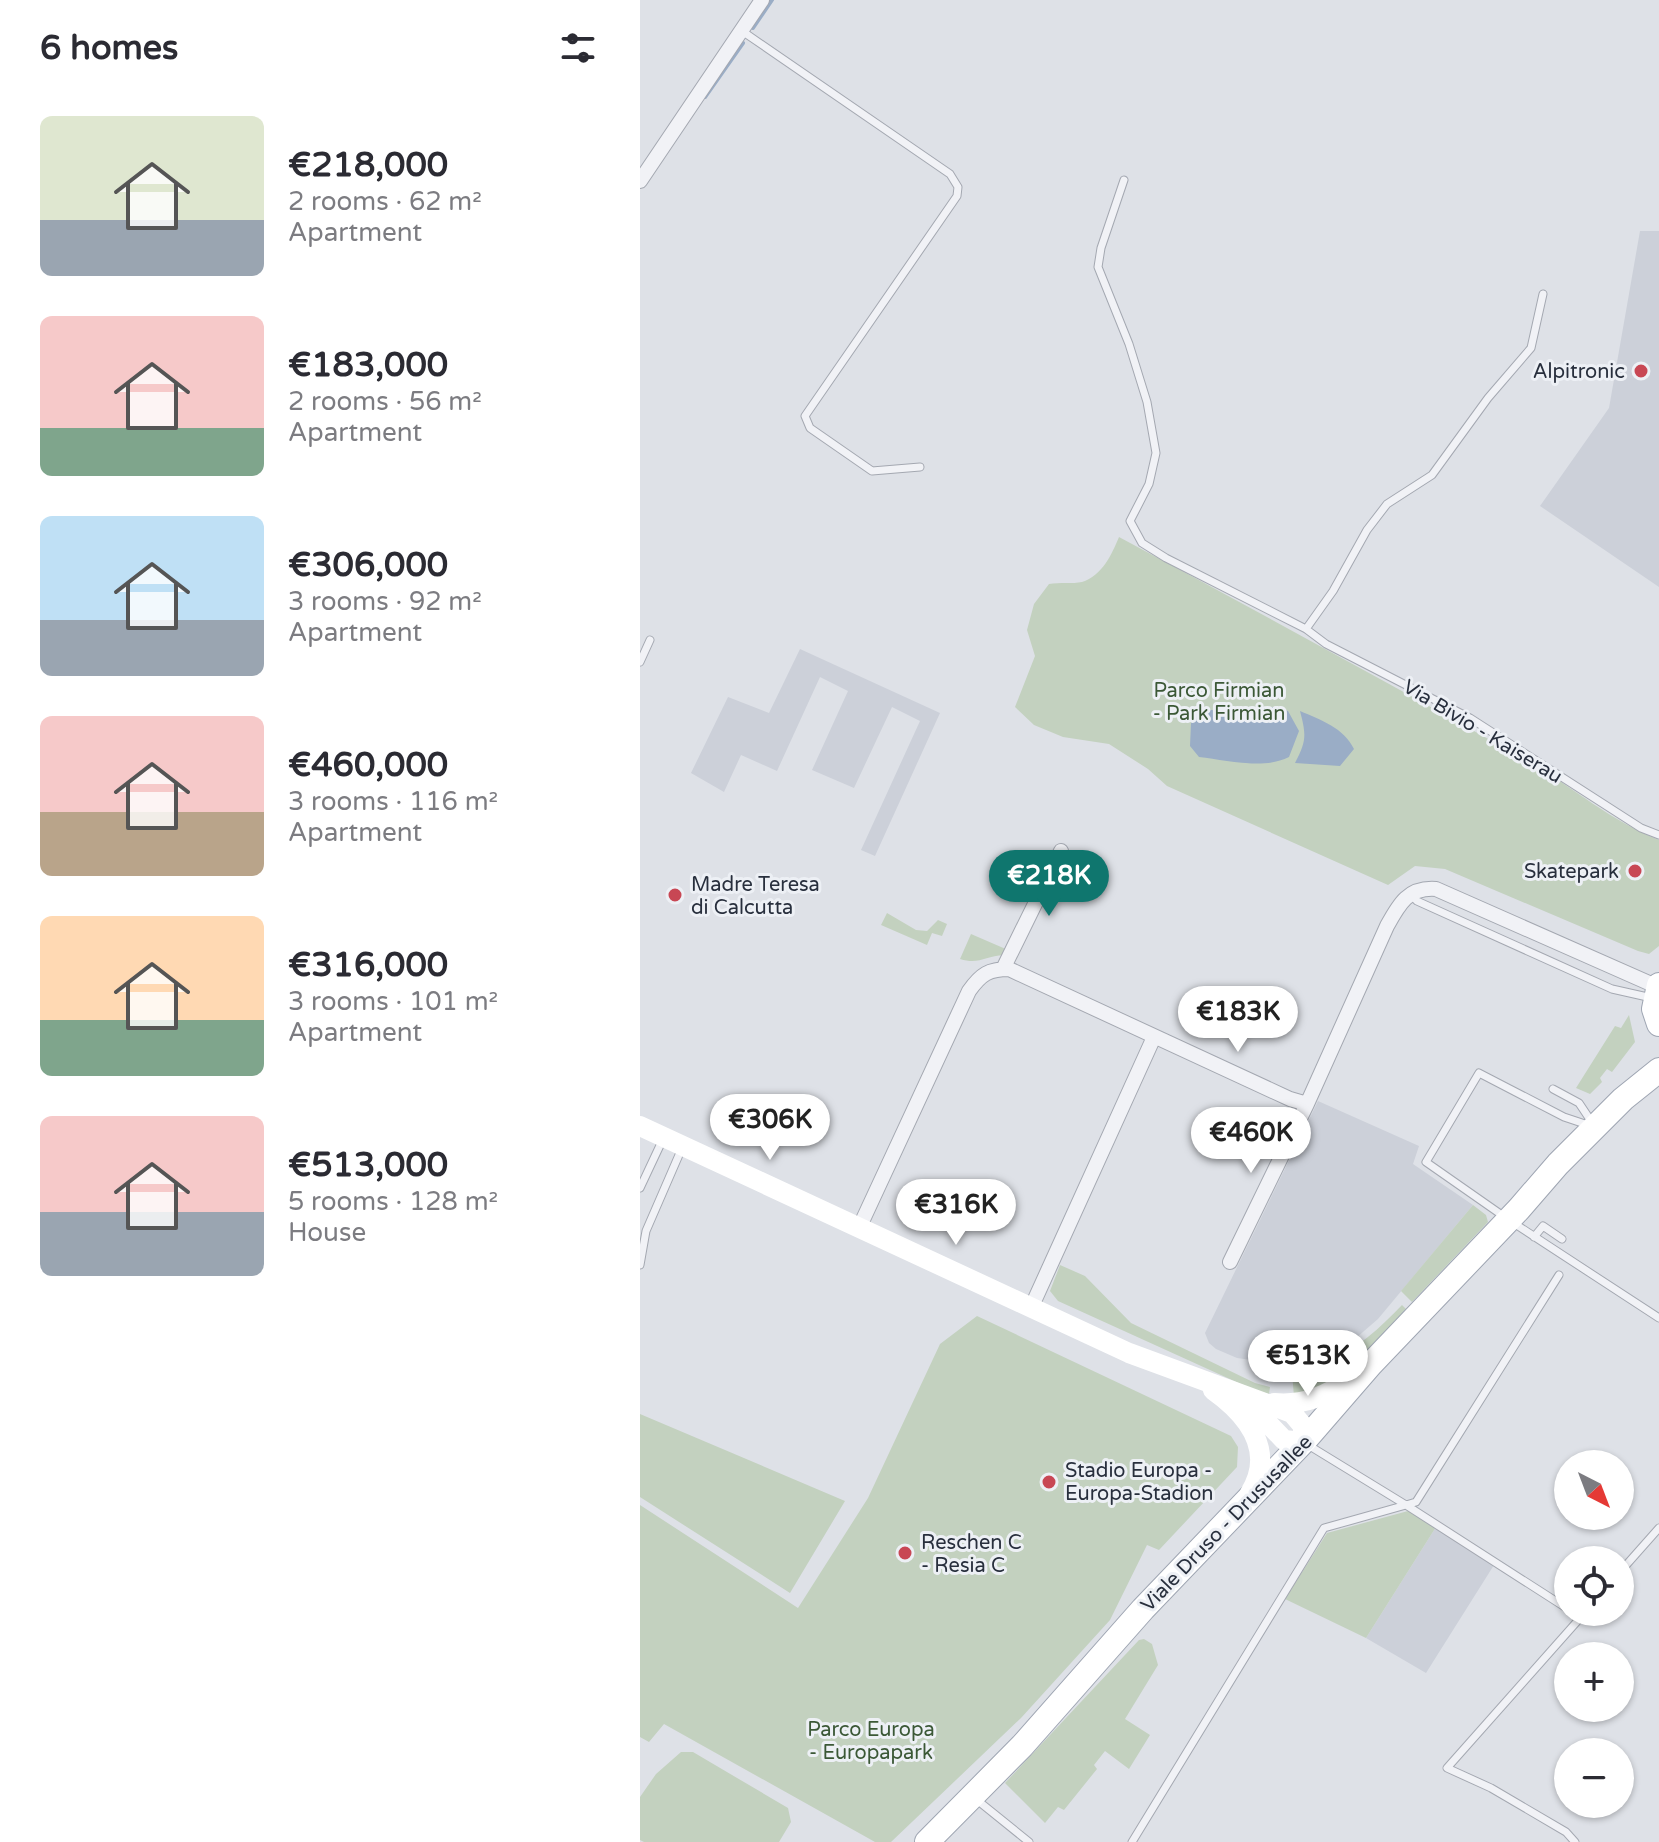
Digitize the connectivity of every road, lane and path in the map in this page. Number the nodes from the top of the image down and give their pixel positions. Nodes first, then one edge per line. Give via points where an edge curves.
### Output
1 (762, 0) edge
2 (742, 31) junction
3 (1124, 180) dead end
4 (640, 181) edge
5 (1543, 294) dead end
6 (920, 467) dead end
7 (1306, 629) junction
8 (650, 640) dead end
9 (640, 662) edge
10 (1659, 835) edge
11 (1061, 851) dead end
12 (1003, 969) junction
13 (1658, 989) edge
14 (1659, 1024) edge
15 (1154, 1037) junction
16 (1659, 1052) edge
17 (1659, 1070) edge
18 (1553, 1089) dead end
19 (1623, 1099) junction
20 (1307, 1104) junction
21 (640, 1126) edge
22 (1594, 1126) junction
23 (674, 1142) junction
24 (640, 1188) edge
25 (1509, 1220) junction
26 (860, 1226) junction
27 (1534, 1237) junction
28 (1562, 1239) dead end
29 (1230, 1262) dead end
30 (640, 1265) edge
31 (1559, 1275) dead end
32 (1031, 1308) junction
33 (1659, 1318) edge
34 (1371, 1364) junction
35 (1193, 1377) junction
36 (1249, 1399) junction
37 (1304, 1440) junction
38 (1243, 1505) junction
39 (1406, 1505) junction
40 (1659, 1528) edge
41 (1634, 1556) edge
42 (1554, 1600) edge
43 (1570, 1626) edge
44 (972, 1796) junction
45 (927, 1842) edge
46 (1029, 1842) edge
47 (1132, 1842) edge
48 (1575, 1842) edge

1 - 2 street
2 - 4 street
2 - 6 lane via 950,174 958,187 957,196 805,416 810,428 872,471
3 - 7 lane, Via Bivio - Kaiserau via 1098,267 1129,344 1156,453 1149,484 1130,521 1142,543 1166,558
5 - 7 lane via 1531,348 1432,475 1387,504
7 - 10 lane, Via Bivio - Kaiserau via 1470,718
8 - 9 lane
11 - 12 street
12 - 15 street
12 - 26 street via 992,969 969,991
13 - 14 main road via 1654,1009
13 - 20 street via 1436,889 1423,888 1402,901 1387,926
15 - 20 street
15 - 32 street
16 - 19 main road, Viale Druso - Drususallee
17 - 19 main road, Viale Druso - Drususallee
18 - 22 lane via 1579,1103
19 - 22 main road, Viale Druso - Drususallee
20 - 29 street
21 - 23 main road
22 - 25 main road, Viale Druso - Drususallee
22 - 25 lane via 1564,1117 1479,1073 1426,1162
23 - 24 lane
23 - 26 main road
23 - 30 lane
25 - 27 lane
25 - 34 main road, Viale Druso - Drususallee
26 - 32 main road
27 - 28 lane via 1543,1226
27 - 33 lane
31 - 39 lane via 1416,1502
32 - 35 main road
34 - 36 main road via 1327,1395 1286,1404
34 - 37 main road, Viale Druso - Drususallee
35 - 36 main road
35 - 37 main road via 1259,1414 1284,1440
35 - 38 main road via 1242,1416 1260,1446 1257,1481
36 - 37 main road via 1298,1418
37 - 38 main road, Viale Druso - Drususallee
37 - 39 lane
38 - 44 main road, Viale Druso - Drususallee
39 - 42 lane
39 - 47 lane via 1324,1528
40 - 41 lane
43 - 48 lane via 1447,1768 1491,1788
44 - 45 main road, Viale Druso - Drususallee
44 - 46 lane

